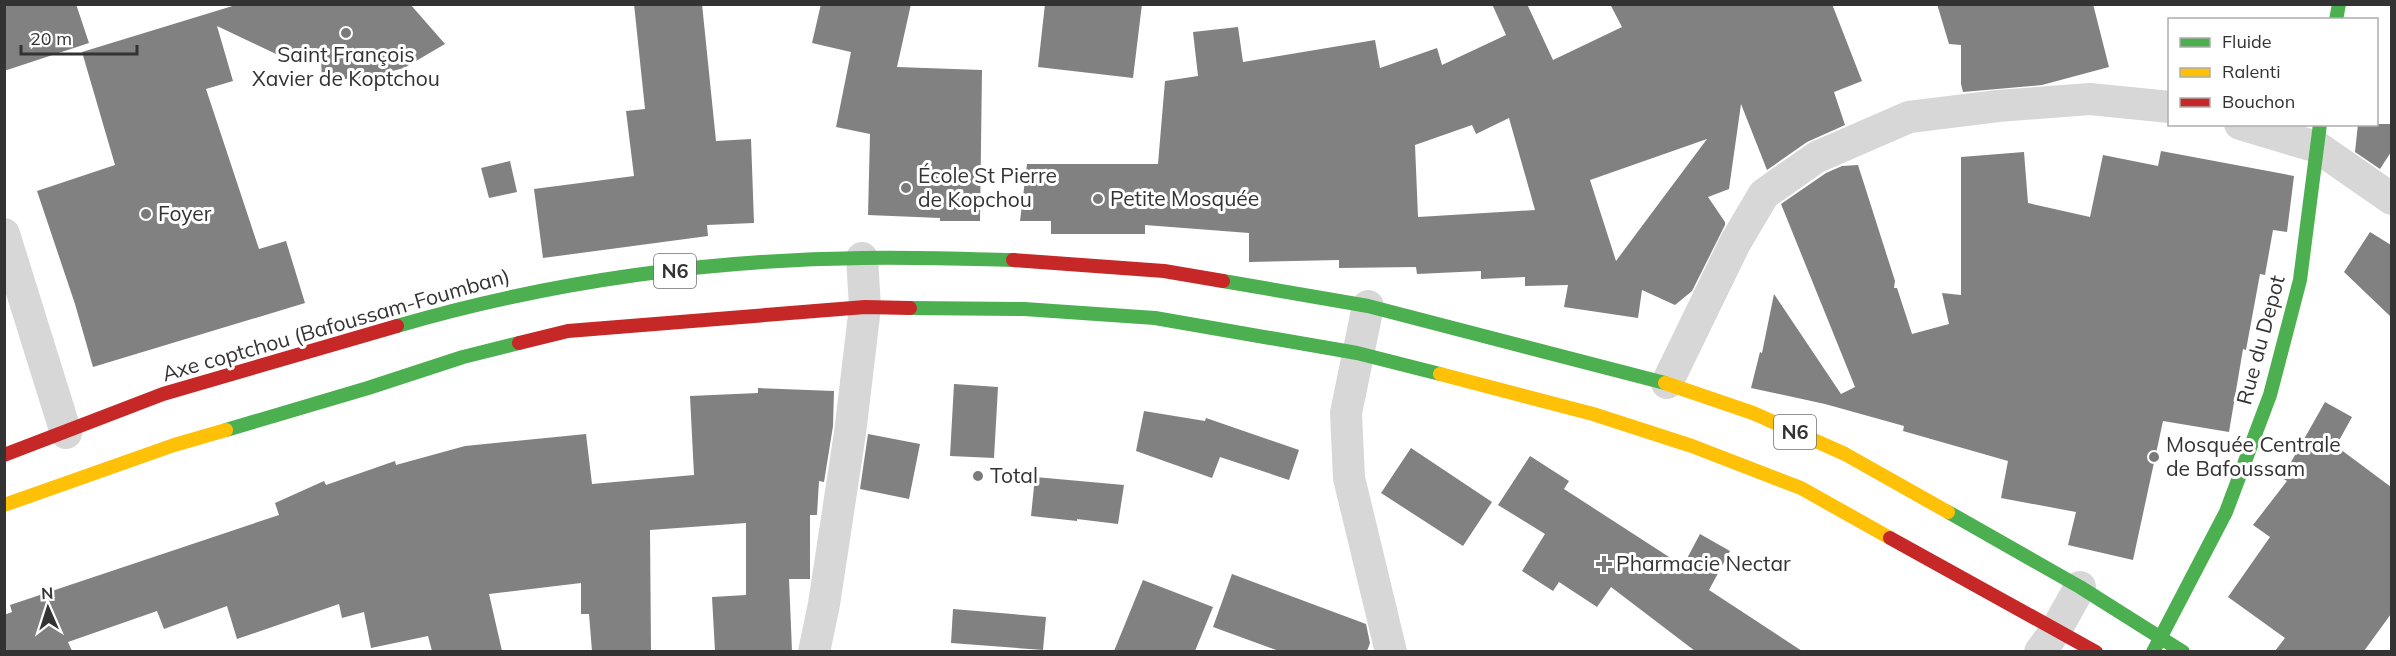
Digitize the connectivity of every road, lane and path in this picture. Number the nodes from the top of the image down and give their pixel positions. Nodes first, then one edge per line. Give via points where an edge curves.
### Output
1 (2168, 107) edge
2 (2253, 126) edge
3 (2319, 136) edge
4 (2391, 199) edge
5 (4, 234) edge
6 (862, 258) junction
7 (1368, 306) junction
8 (865, 307) junction
9 (1357, 353) junction
10 (1667, 383) junction
11 (66, 433) junction
12 (4, 455) edge
13 (4, 505) edge
14 (2080, 587) junction
15 (2161, 637) junction
16 (2048, 641) edge
17 (814, 651) edge
18 (1391, 651) edge
19 (2096, 651) edge
20 (2153, 651) edge
21 (2182, 651) edge

1 - 10 street via 2090,99 1909,117 1817,157 1764,194 1735,243
2 - 3 street
3 - 4 street
3 - 15 main road, Rue du Depot via 2300,280 2270,395 2226,512
5 - 11 street
6 - 7 main road, Axe coptchou (Bafoussam-Foumban) / N6 via 1031,260 1164,271
6 - 8 street
6 - 11 main road, Axe coptchou (Bafoussam-Foumban) / N6 via 719,266 568,285 461,307 351,344 163,394
7 - 9 street
7 - 10 main road, N6
8 - 9 main road, N6 via 1024,309 1155,318
8 - 13 main road, N6 via 568,331 366,383
8 - 17 street via 846,456
9 - 16 main road, N6 via 1593,414 1692,446 1801,488
9 - 18 street via 1346,413 1349,478
10 - 14 main road, N6 via 1753,413 1845,454
11 - 12 main road, Axe coptchou (Bafoussam-Foumban) / N6
14 - 15 main road, N6
14 - 16 street
15 - 20 main road, Rue du Depot
15 - 21 main road, N6
16 - 19 main road, N6

